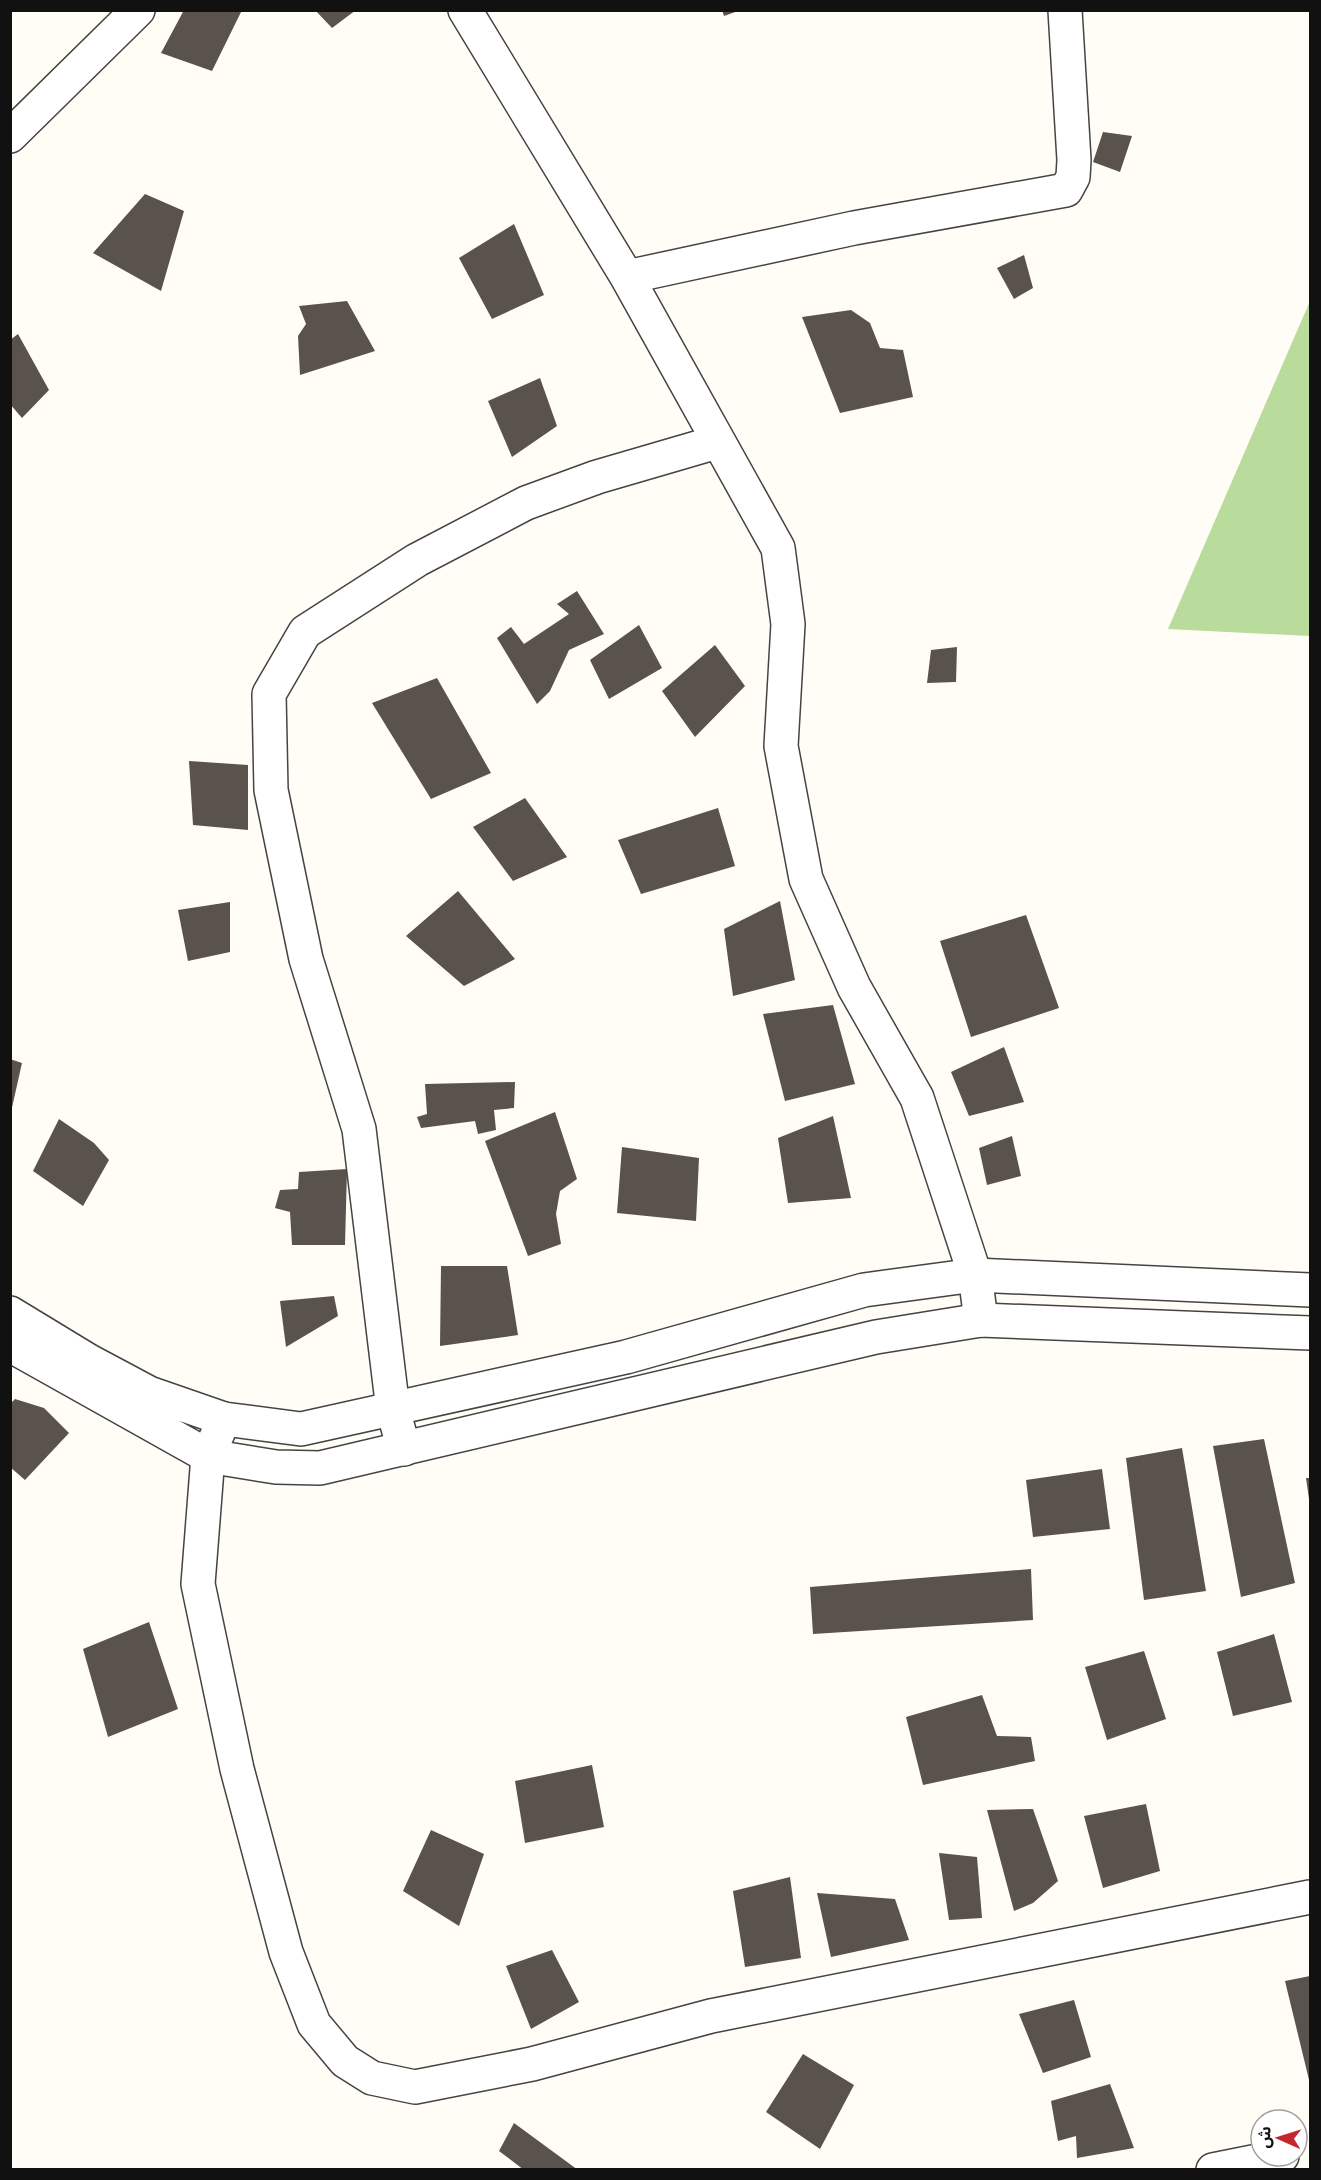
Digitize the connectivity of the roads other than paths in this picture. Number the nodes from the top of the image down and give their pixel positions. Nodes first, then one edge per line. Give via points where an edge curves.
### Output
1 (138, 10) edge
2 (465, 10) edge
3 (1065, 10) edge
4 (10, 136) edge
5 (627, 277) junction
6 (717, 442) junction
7 (975, 1275) junction
8 (1311, 1290) edge
9 (10, 1312) edge
10 (981, 1320) junction
11 (1311, 1333) edge
12 (10, 1345) edge
13 (393, 1410) junction
14 (224, 1419) junction
15 (404, 1449) junction
16 (208, 1456) junction
17 (1311, 1897) edge
18 (1249, 2162) edge
19 (1213, 2169) edge

1 - 4 street
2 - 5 street
3 - 5 street via 1074,160 1073,177 1066,190 854,228
5 - 6 street
6 - 7 street via 778,548 788,624 781,746 806,879 855,987 917,1098
6 - 13 street via 597,477 526,503 417,561 305,632 269,694 271,790 306,959 359,1129
7 - 8 street
7 - 10 street
7 - 13 street via 864,1290 626,1357
9 - 14 street via 149,1393
10 - 11 street
10 - 15 street via 876,1337
12 - 16 street
13 - 14 street via 301,1429
13 - 15 street
14 - 16 street
15 - 16 street via 320,1468 276,1467
16 - 17 street via 198,1584 240,1781 286,1952 314,2024 345,2061 372,2078 415,2087 532,2064 711,2016
18 - 19 street

